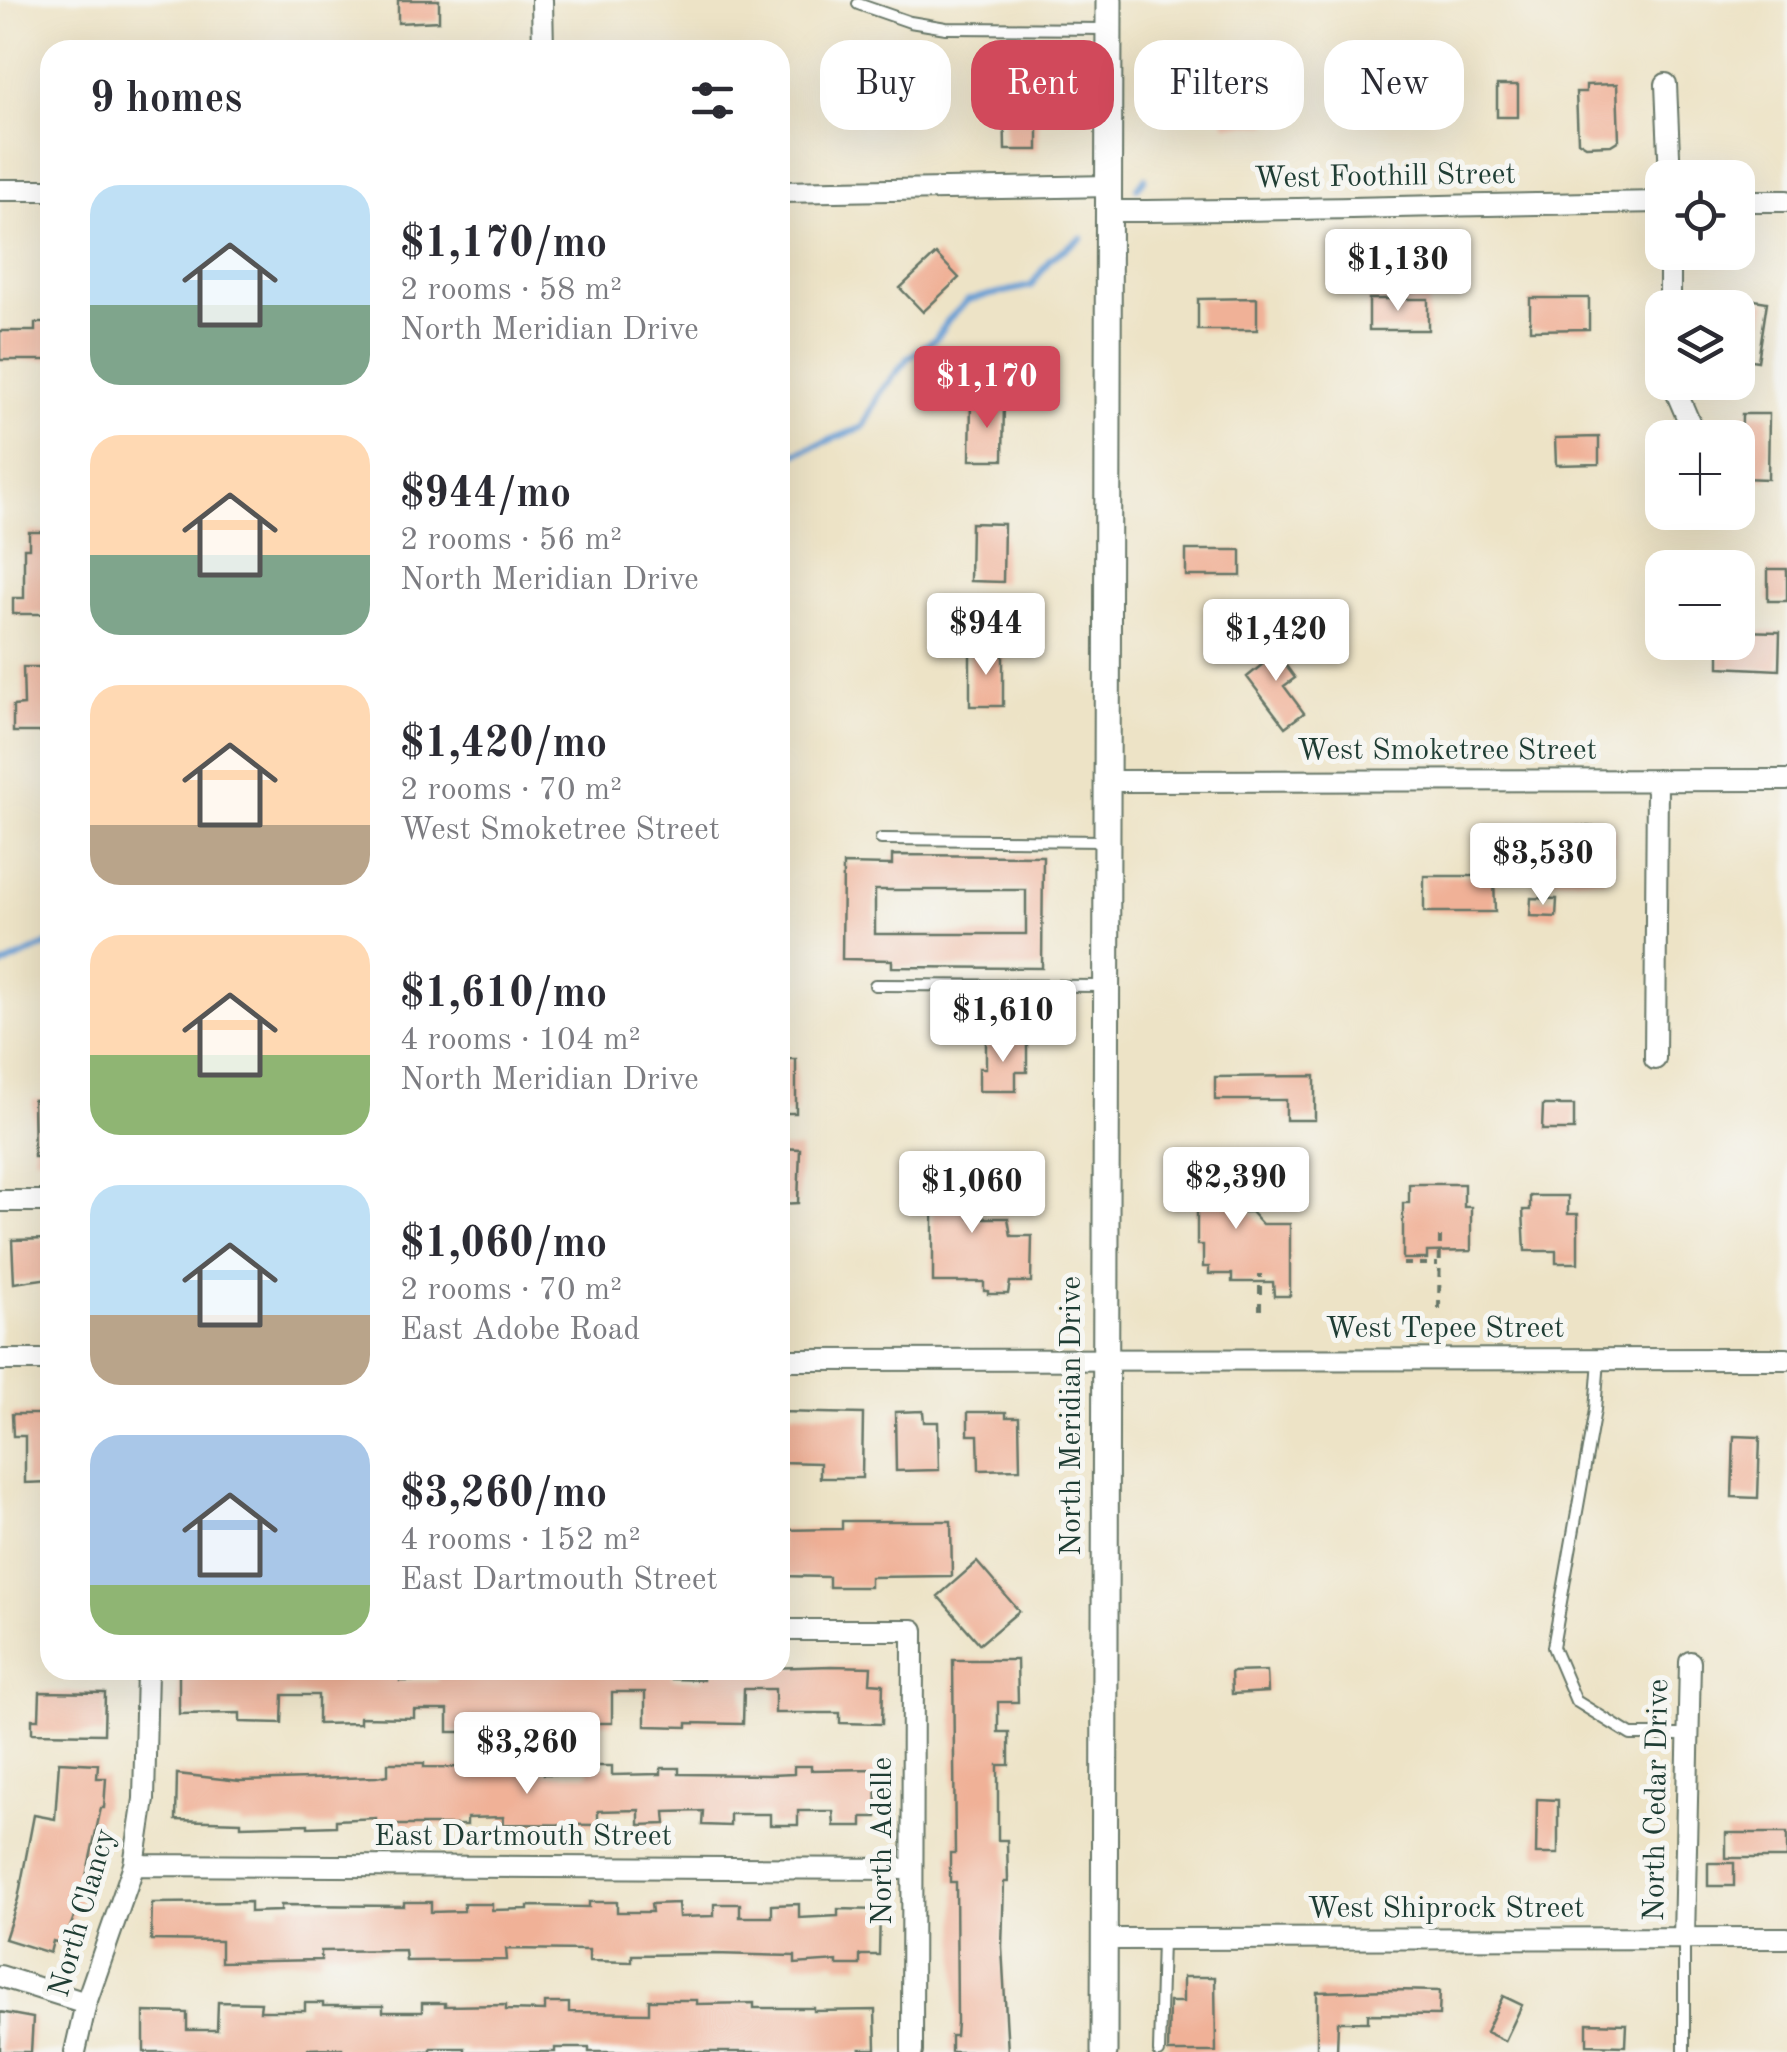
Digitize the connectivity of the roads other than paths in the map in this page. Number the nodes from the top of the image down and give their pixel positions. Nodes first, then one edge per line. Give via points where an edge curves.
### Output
1 (542, 0) edge
2 (1109, 0) edge
3 (858, 4) dead end
4 (1109, 29) junction
5 (543, 40) edge
6 (1666, 84) dead end
7 (1669, 160) edge
8 (0, 190) edge
9 (40, 190) edge
10 (790, 192) edge
11 (1110, 198) junction
12 (1755, 201) edge
13 (1787, 201) edge
14 (1645, 202) edge
15 (1657, 780) junction
16 (1787, 780) edge
17 (1108, 782) junction
18 (880, 838) dead end
19 (1107, 841) junction
20 (876, 985) dead end
21 (1106, 986) junction
22 (1655, 1059) dead end
23 (0, 1201) edge
24 (40, 1201) edge
25 (1598, 1359) junction
26 (1787, 1359) edge
27 (0, 1360) edge
28 (40, 1360) edge
29 (790, 1360) edge
30 (1104, 1360) junction
31 (790, 1630) edge
32 (1690, 1662) dead end
33 (146, 1680) edge
34 (1688, 1735) junction
35 (134, 1865) junction
36 (912, 1869) junction
37 (1787, 1938) edge
38 (1104, 1939) junction
39 (1162, 1939) junction
40 (1684, 1939) junction
41 (0, 1976) edge
42 (86, 2004) junction
43 (76, 2052) edge
44 (912, 2052) edge
45 (1104, 2052) edge
46 (1159, 2052) edge
47 (1684, 2052) edge

1 - 5 street
2 - 4 street, North Meridian Drive
3 - 4 lane via 946,28
4 - 11 street, North Meridian Drive
6 - 7 street
8 - 9 street
10 - 11 street, West Foothill Street
11 - 14 street, West Foothill Street
11 - 17 street, North Meridian Drive
12 - 13 street
15 - 16 street, West Smoketree Street
15 - 17 street, West Smoketree Street
15 - 22 street
17 - 19 street, North Meridian Drive
18 - 19 lane
19 - 21 street, North Meridian Drive
20 - 21 lane
21 - 30 street, North Meridian Drive
23 - 24 street
25 - 26 street, West Tepee Street
25 - 30 street, West Tepee Street
25 - 34 lane via 1553,1647 1576,1701 1631,1734
27 - 28 street
29 - 30 street, West Tepee Street
30 - 38 street, North Meridian Drive
31 - 36 street, North Adelle via 913,1630
32 - 34 street, North Cedar Drive
33 - 35 street, North Clancy via 144,1799
34 - 40 street, North Cedar Drive
35 - 36 street, East Dartmouth Street
35 - 42 street, North Clancy
36 - 44 street, North Adelle
37 - 40 street, West Shiprock Street
38 - 39 street, West Shiprock Street
38 - 45 street, North Meridian Drive
39 - 40 street, West Shiprock Street
39 - 46 lane
40 - 47 lane
41 - 42 street
42 - 43 street, North Clancy

